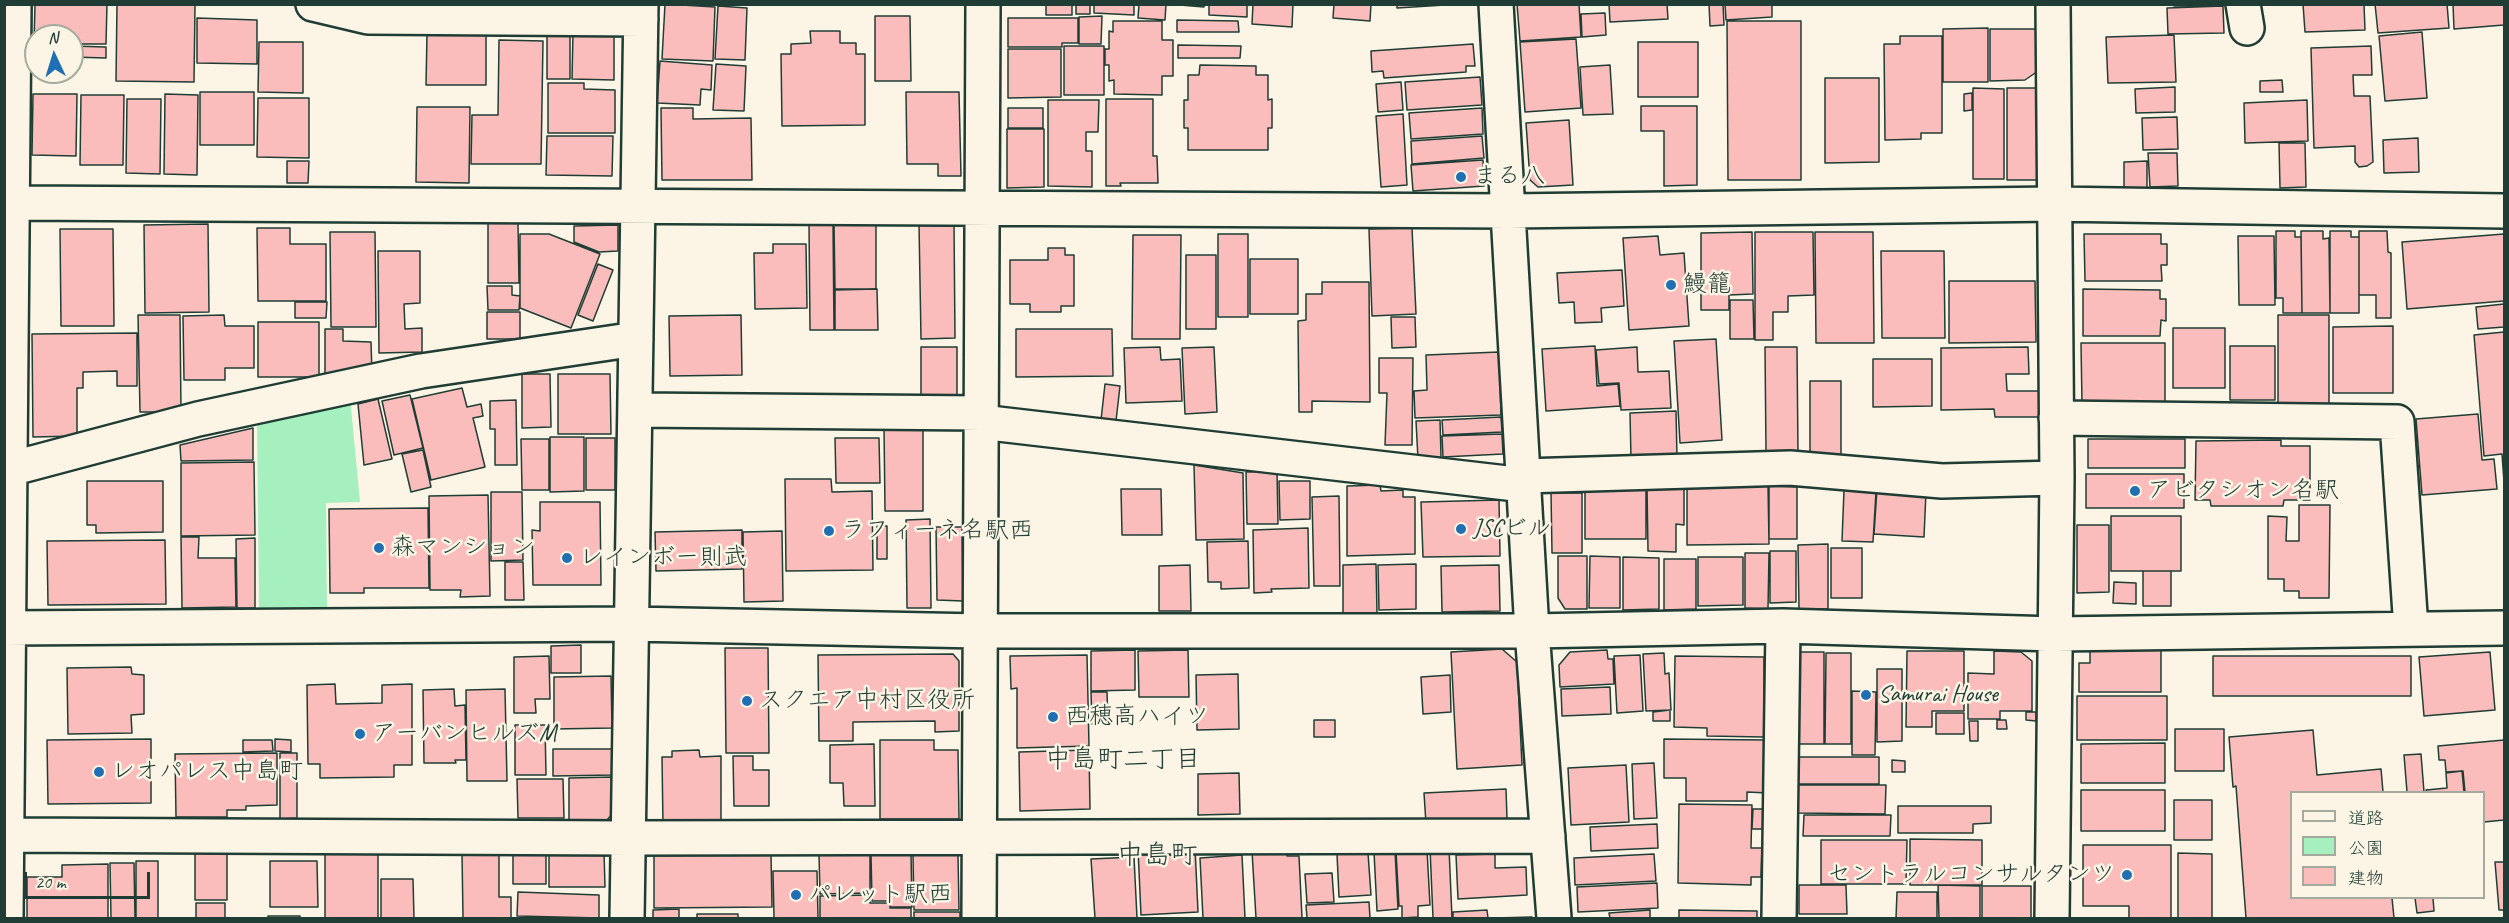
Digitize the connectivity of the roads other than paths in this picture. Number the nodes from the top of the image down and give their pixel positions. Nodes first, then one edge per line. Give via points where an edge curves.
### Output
1 (14, 4) edge
2 (313, 4) edge
3 (983, 4) edge
4 (1496, 4) edge
5 (2053, 4) edge
6 (641, 12) edge
7 (12, 203) junction
8 (2055, 204) junction
9 (638, 208) junction
10 (982, 208) junction
11 (2505, 210) edge
12 (1509, 211) junction
13 (636, 339) junction
14 (635, 410) junction
15 (981, 418) junction
16 (2056, 418) junction
17 (10, 469) junction
18 (2056, 478) junction
19 (1524, 481) junction
20 (632, 624) junction
21 (1783, 626) junction
22 (7, 628) edge
23 (2410, 628) junction
24 (2505, 628) edge
25 (980, 631) junction
26 (1532, 631) junction
27 (2055, 634) junction
28 (7, 835) junction
29 (979, 835) junction
30 (1548, 836) junction
31 (628, 837) junction
32 (6, 918) edge
33 (627, 918) edge
34 (979, 918) edge
35 (1554, 918) edge
36 (1779, 918) edge
37 (2052, 918) edge

1 - 7 street
2 - 6 street via 368,17
3 - 10 street
4 - 12 street
5 - 8 street
6 - 9 street
7 - 9 street
7 - 17 street
8 - 11 street
8 - 12 street
8 - 16 street
9 - 10 street
9 - 13 street
10 - 12 street
10 - 15 street
12 - 19 street
13 - 14 street
13 - 17 street via 421,371 198,419
14 - 15 street
14 - 20 street
15 - 19 street
15 - 25 street
16 - 18 street
16 - 23 street via 2397,422
17 - 22 street
18 - 19 street via 1942,481 1790,468
18 - 27 street
19 - 26 street
20 - 22 street
20 - 25 street
20 - 31 street
21 - 26 street
21 - 27 street
21 - 36 street
22 - 28 street
23 - 24 street
23 - 27 street
25 - 26 street
25 - 29 street
26 - 30 street
27 - 37 street
28 - 31 street
28 - 32 street
29 - 30 street
29 - 31 street
29 - 34 street
30 - 35 street
31 - 33 street

